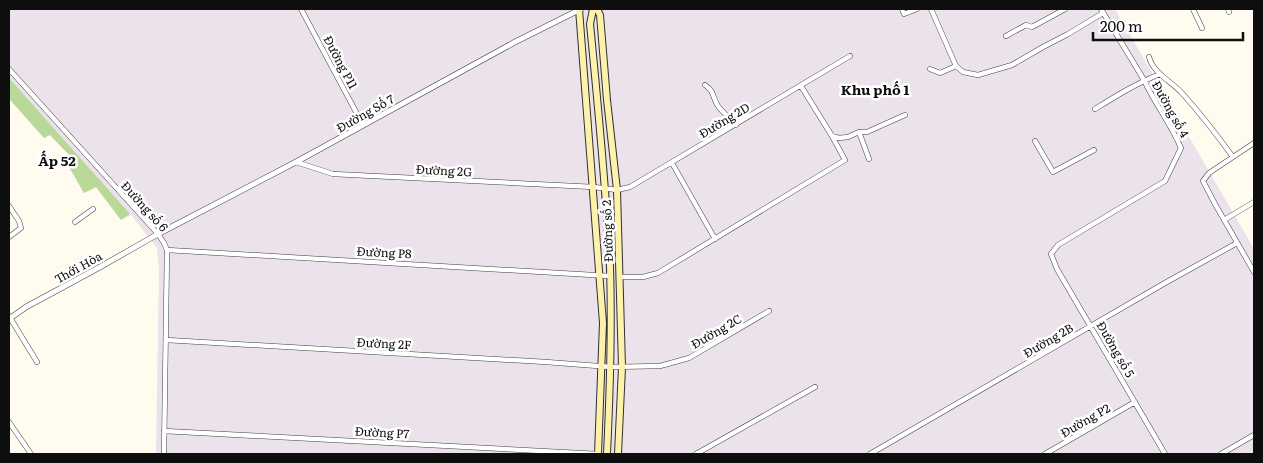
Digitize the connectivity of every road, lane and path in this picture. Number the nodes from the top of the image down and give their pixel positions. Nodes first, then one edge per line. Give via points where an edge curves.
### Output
1 (301, 9) edge
2 (580, 9) edge
3 (595, 9) edge
4 (917, 9) edge
5 (931, 9) edge
6 (1065, 9) edge
7 (1193, 9) edge
8 (903, 11) edge
9 (1102, 11) edge
10 (590, 24) junction
11 (1202, 28) dead end
12 (1006, 36) dead end
13 (850, 56) dead end
14 (1149, 57) dead end
15 (956, 66) junction
16 (9, 69) edge
17 (930, 69) dead end
18 (1160, 74) junction
19 (1144, 80) junction
20 (705, 85) dead end
21 (801, 86) junction
22 (1096, 109) dead end
23 (905, 115) dead end
24 (364, 125) junction
25 (736, 125) junction
26 (859, 132) junction
27 (832, 136) junction
28 (1035, 141) dead end
29 (1254, 143) edge
30 (1094, 150) dead end
31 (1233, 157) junction
32 (869, 159) dead end
33 (296, 162) junction
34 (672, 162) junction
35 (594, 188) junction
36 (604, 189) junction
37 (617, 190) junction
38 (1254, 202) edge
39 (9, 206) edge
40 (93, 209) dead end
41 (1224, 220) junction
42 (74, 222) dead end
43 (158, 234) junction
44 (9, 237) edge
45 (715, 239) junction
46 (1237, 243) junction
47 (167, 250) junction
48 (1051, 254) joint
49 (1254, 272) edge
50 (600, 275) junction
51 (610, 276) junction
52 (619, 276) junction
53 (769, 311) dead end
54 (9, 318) edge
55 (1092, 326) junction
56 (166, 340) junction
57 (36, 362) dead end
58 (602, 366) junction
59 (611, 367) junction
60 (622, 367) junction
61 (815, 387) dead end
62 (1135, 402) junction
63 (9, 422) edge
64 (164, 431) junction
65 (1254, 436) edge
66 (31, 454) edge
67 (164, 454) edge
68 (598, 454) edge
69 (607, 454) edge
70 (618, 454) edge
71 (696, 454) edge
72 (870, 454) edge
73 (1045, 454) edge
74 (1165, 454) edge
75 (1221, 454) edge

1 - 24 street, Đường P11
2 - 10 main road
2 - 24 street, Đường Số 7
2 - 35 main road, Đường số 2
3 - 10 main road, Đường số 2
3 - 37 main road, Đường số 2 via 600,16
4 - 8 street
5 - 15 street
6 - 12 street via 1032,27 1026,25
7 - 11 street
9 - 15 street via 1012,65 978,75 963,72
9 - 19 street, Đường số 4
10 - 36 main road, Đường số 2
13 - 21 street, Đường 2D
14 - 18 street
15 - 17 street via 940,74
16 - 43 street, Đường số 6
18 - 19 street
18 - 31 street via 1180,91
19 - 22 street
19 - 48 street, Đường số 4 via 1181,148 1165,181 1058,245
20 - 25 street via 711,90 719,108
21 - 25 street, Đường 2D
21 - 27 street
23 - 26 street via 867,132
24 - 33 street, Đường Số 7
25 - 34 street, Đường 2D
26 - 27 street via 839,138
26 - 32 street
27 - 45 street via 845,160
28 - 30 street via 1053,172
29 - 31 street
31 - 41 street via 1203,181
33 - 35 street, Đường 2G via 333,174
33 - 43 street, Đường Số 7
34 - 37 street, Đường 2D via 630,187
34 - 45 street
35 - 36 street, Đường 2G
35 - 50 main road, Đường số 2
36 - 37 street, Đường 2D
36 - 51 main road, Đường số 2
37 - 52 main road, Đường số 2
38 - 41 street
39 - 44 street via 21,228
40 - 42 street
41 - 46 street
43 - 47 street, Đường số 6
43 - 54 street, Thới Hòa
45 - 52 street via 658,273 643,278
46 - 49 street
46 - 55 street, Đường 2B
47 - 50 street, Đường P8
47 - 56 street, Đường số 6
48 - 55 street, Đường số 5
50 - 51 street, Đường P8
50 - 58 main road, Đường số 2 via 604,323
51 - 59 main road, Đường số 2
52 - 60 main road, Đường số 2
53 - 60 street, Đường 2C via 689,358 660,366
54 - 57 street
55 - 62 street, Đường số 5
55 - 72 street, Đường 2B
56 - 58 street, Đường 2F
56 - 64 street, Đường số 6
58 - 59 street, Đường 2F
58 - 68 main road, Đường số 2
59 - 60 street, Đường 2C
59 - 69 main road, Đường số 2
60 - 70 main road, Đường số 2
61 - 71 street
62 - 73 street, Đường P2
62 - 74 street, Đường số 5
63 - 66 street
64 - 67 street, Đường số 6
64 - 68 street, Đường P7
65 - 75 street

